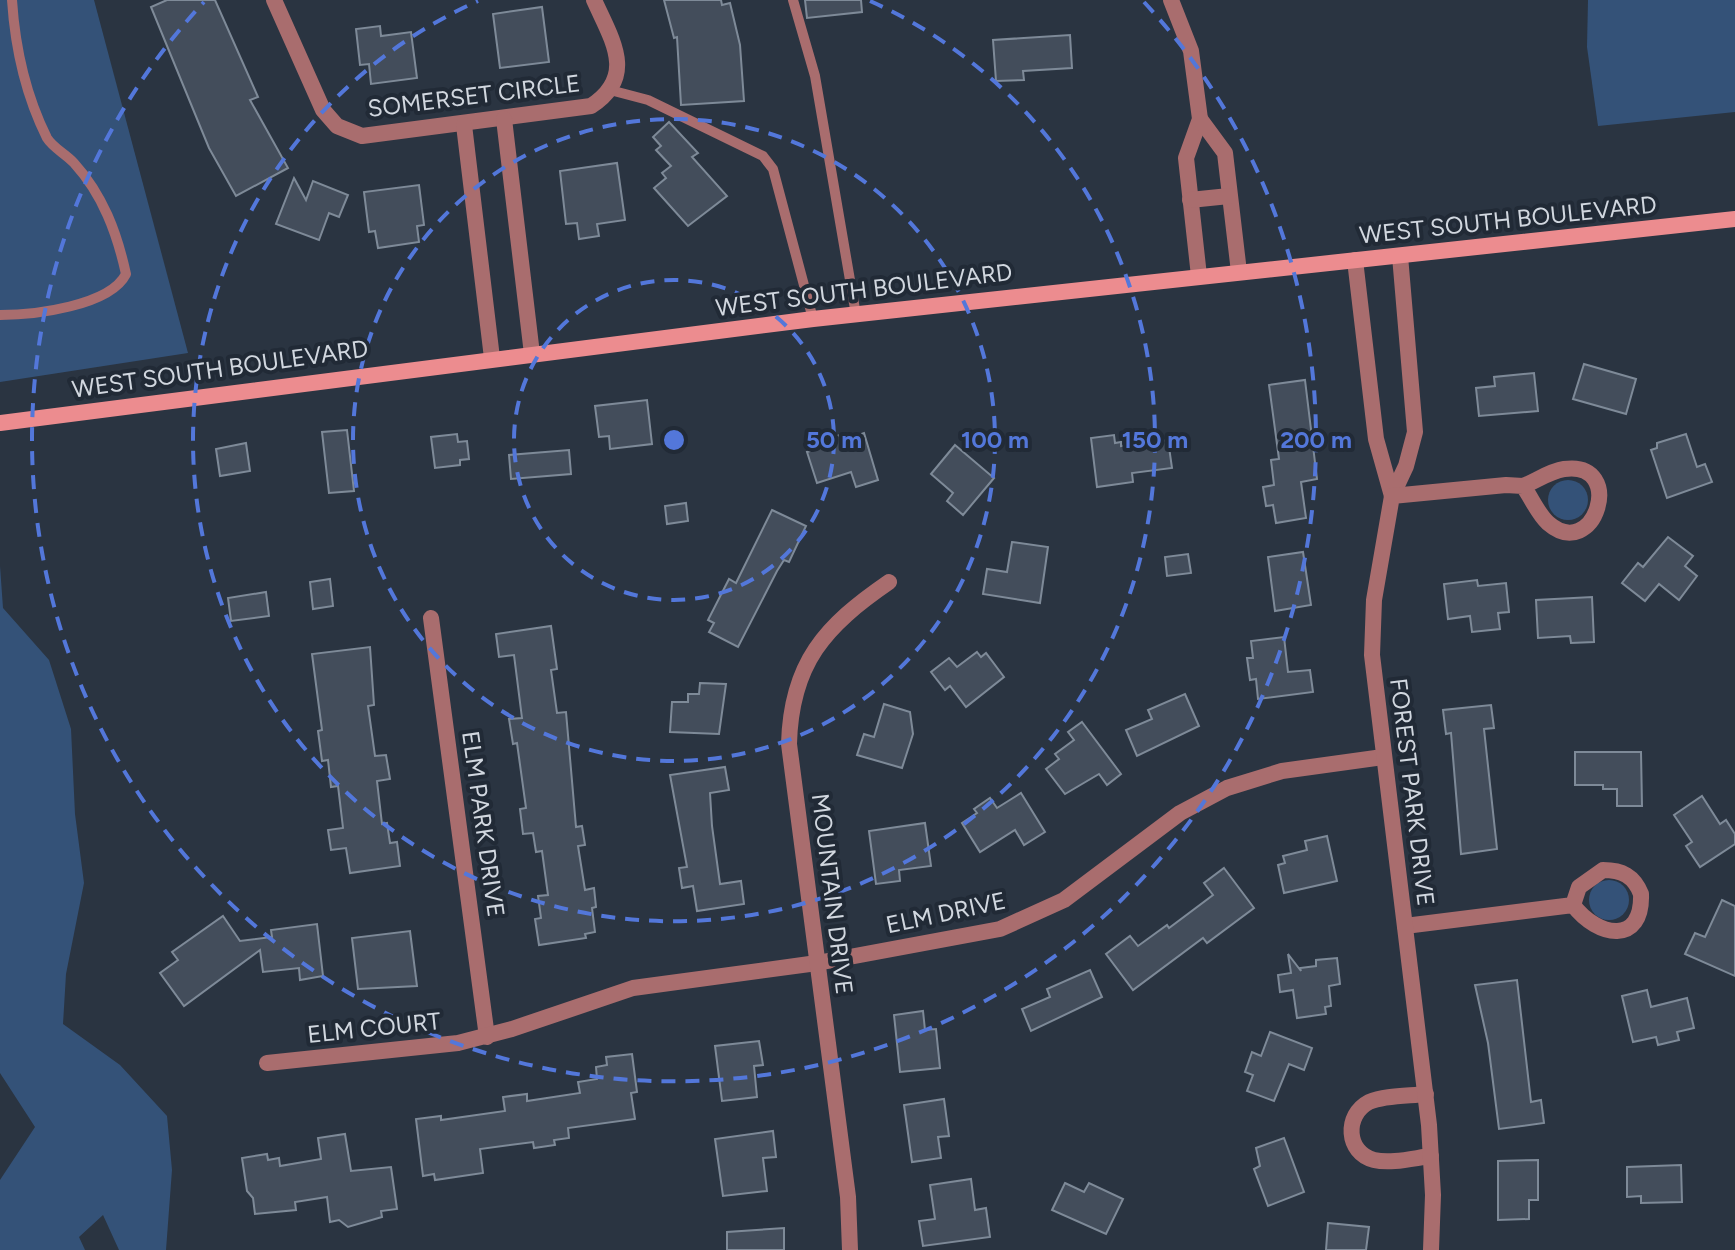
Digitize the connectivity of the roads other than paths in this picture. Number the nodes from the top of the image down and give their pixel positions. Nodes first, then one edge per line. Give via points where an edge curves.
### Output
1 (12, 0) edge
2 (274, 0) edge
3 (594, 0) edge
4 (793, 0) edge
5 (1171, 0) edge
6 (610, 90) junction
7 (504, 119) junction
8 (1200, 119) junction
9 (464, 125) junction
10 (1229, 196) junction
11 (1190, 200) junction
12 (1735, 219) edge
13 (1400, 256) junction
14 (1355, 260) junction
15 (1239, 272) junction
16 (1199, 276) junction
17 (0, 315) edge
18 (856, 315) junction
19 (813, 319) junction
20 (532, 354) junction
21 (492, 358) junction
22 (0, 423) edge
23 (1523, 486) junction
24 (1392, 496) junction
25 (889, 582) dead end
26 (431, 618) dead end
27 (1383, 757) junction
28 (1573, 905) junction
29 (1405, 926) junction
30 (817, 963) junction
31 (487, 1037) junction
32 (267, 1063) dead end
33 (1426, 1094) junction
34 (1431, 1156) junction
35 (850, 1250) edge
36 (1431, 1250) edge

1 - 17 lane via 24,76 48,141 75,164 113,222 126,274 119,287 93,298 54,310
2 - 9 street, SOMERSET CIRCLE via 323,110 337,126 362,136
3 - 6 street, SOMERSET CIRCLE via 617,56 617,77
4 - 18 lane via 815,76
5 - 8 street via 1191,51
6 - 7 street, SOMERSET CIRCLE via 576,111
6 - 19 lane via 648,100 763,156 773,169
7 - 9 street, SOMERSET CIRCLE
7 - 20 street
8 - 10 street via 1225,153
8 - 11 street via 1186,158
9 - 21 street
10 - 11 street
10 - 15 street
11 - 16 street
12 - 13 main road, WEST SOUTH BOULEVARD
13 - 14 main road, WEST SOUTH BOULEVARD
13 - 24 street, FOREST PARK DRIVE via 1415,432
14 - 15 main road, WEST SOUTH BOULEVARD
14 - 24 street, FOREST PARK DRIVE via 1376,439
15 - 16 main road, WEST SOUTH BOULEVARD
16 - 18 main road, WEST SOUTH BOULEVARD
18 - 19 main road, WEST SOUTH BOULEVARD
19 - 20 main road, WEST SOUTH BOULEVARD
20 - 21 main road, WEST SOUTH BOULEVARD
21 - 22 main road, WEST SOUTH BOULEVARD
23 - 23 street via 1558,470 1577,470 1595,481 1599,509 1578,530 1557,529
23 - 24 street
24 - 27 street, FOREST PARK DRIVE via 1372,627
25 - 30 street, MOUNTAIN DRIVE via 826,632 801,673 790,715 789,744
26 - 31 street, ELM PARK DRIVE
27 - 29 street, FOREST PARK DRIVE
27 - 30 street, ELM DRIVE via 1282,771 1227,788 1180,813 1064,900 1023,921 980,934
28 - 28 street via 1579,887 1603,870 1631,877 1641,894 1635,919 1613,932 1594,928
28 - 29 street
29 - 33 street, FOREST PARK DRIVE
30 - 31 street, ELM DRIVE via 633,988
30 - 35 street, MOUNTAIN DRIVE via 848,1197
31 - 32 street, ELM COURT via 338,1059
33 - 34 street, FOREST PARK DRIVE
33 - 34 street via 1367,1103 1357,1112 1351,1131 1358,1149 1374,1160
34 - 36 street, FOREST PARK DRIVE

